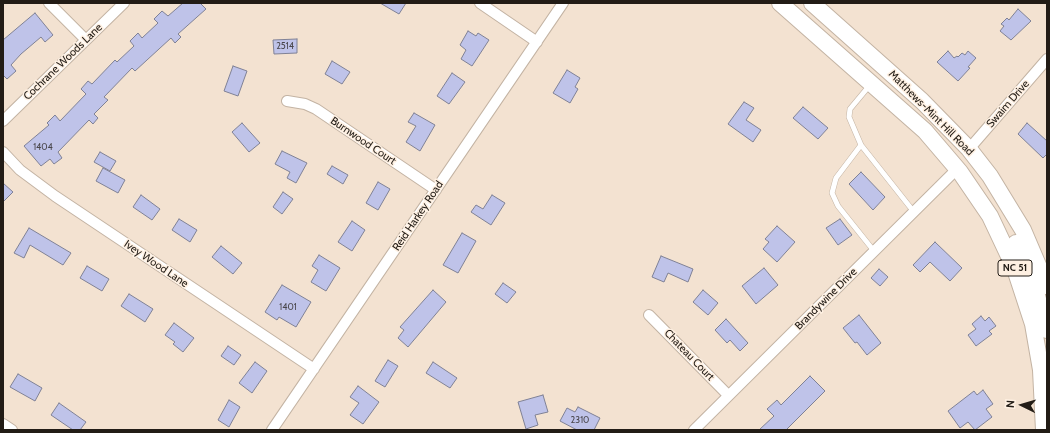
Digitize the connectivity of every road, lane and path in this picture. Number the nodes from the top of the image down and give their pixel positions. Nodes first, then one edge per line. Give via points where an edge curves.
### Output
1 (49, 3) edge
2 (124, 3) edge
3 (480, 3) edge
4 (563, 3) edge
5 (780, 3) edge
6 (794, 3) edge
7 (812, 3) edge
8 (86, 40) junction
9 (537, 42) junction
10 (1047, 59) edge
11 (871, 84) junction
12 (287, 101) dead end
13 (922, 101) junction
14 (3, 121) edge
15 (925, 131) junction
16 (861, 145) junction
17 (969, 149) junction
18 (3, 152) edge
19 (957, 169) junction
20 (436, 190) junction
21 (914, 212) junction
22 (874, 252) junction
23 (1047, 286) edge
24 (649, 315) dead end
25 (1047, 330) edge
26 (314, 369) junction
27 (728, 395) junction
28 (1046, 408) edge
29 (3, 424) edge
30 (12, 430) edge
31 (272, 430) edge
32 (694, 430) edge
33 (1044, 430) edge

1 - 8 street
2 - 8 street, Cochrane Woods Lane
3 - 9 street
4 - 9 street, Reid Harkey Road
5 - 11 main road, Matthews-Mint Hill Road / NC 51
6 - 13 main road via 904,96
7 - 13 main road, Matthews-Mint Hill Road / NC 51
8 - 14 street, Cochrane Woods Lane
9 - 20 street, Reid Harkey Road
10 - 17 street, Swaim Drive
11 - 15 main road, Matthews-Mint Hill Road / NC 51
11 - 16 lane via 850,109 849,117
12 - 20 street, Burnwood Court via 316,109
13 - 17 main road, Matthews-Mint Hill Road / NC 51
15 - 19 main road, NC 51
15 - 25 main road via 940,136 952,148 996,206 1029,273
16 - 21 lane
16 - 22 lane via 836,178 832,193 838,206
17 - 23 main road, Matthews-Mint Hill Road / NC 51 via 990,176 1023,230
18 - 26 street, Ivey Wood Lane via 20,170 55,196
19 - 21 street, Brandywine Drive
19 - 28 main road, NC 51 via 990,216 1015,269 1028,305 1039,350
20 - 26 street, Reid Harkey Road
21 - 22 street, Brandywine Drive
22 - 27 street, Brandywine Drive
24 - 27 street, Chateau Court
26 - 31 street, Reid Harkey Road
27 - 32 street, Brandywine Drive
28 - 33 main road, NC 51
29 - 30 street

